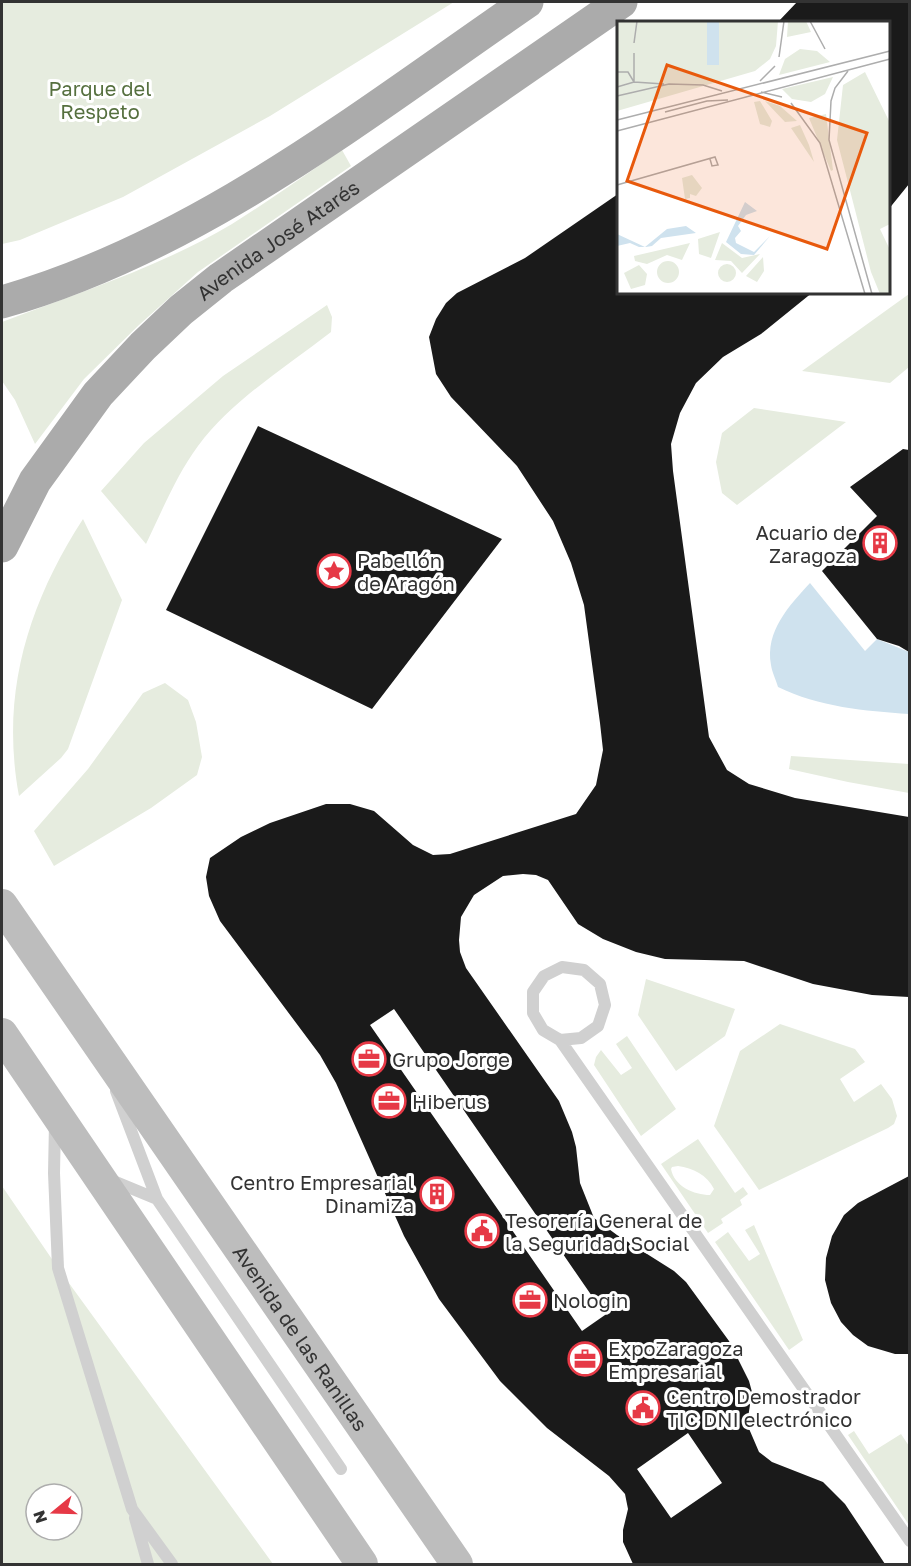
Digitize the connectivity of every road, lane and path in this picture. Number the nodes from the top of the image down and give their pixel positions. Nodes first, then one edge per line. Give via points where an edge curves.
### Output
1 (527, 2) edge
2 (621, 2) edge
3 (2, 302) edge
4 (2, 546) edge
5 (2, 905) edge
6 (2, 1034) edge
7 (561, 1040) junction
8 (100, 1048) junction
9 (55, 1116) junction
10 (95, 1174) junction
11 (157, 1199) junction
12 (341, 1468) dead end
13 (132, 1509) junction
14 (909, 1541) edge
15 (148, 1564) edge
16 (172, 1564) edge
17 (362, 1564) edge
18 (457, 1564) edge

1 - 3 main road via 284,170 235,199 138,250
2 - 4 main road, Avenida José Atarés via 221,278 181,310 98,394 35,481
5 - 8 main road, Avenida de las Ranillas
6 - 9 main road
7 - 7 lane via 581,1038 598,1026 605,1005 600,984 584,970 562,967 544,976 533,992 533,1012 543,1030
7 - 14 lane
8 - 11 lane
8 - 18 main road, Avenida de las Ranillas
9 - 10 main road
9 - 13 lane via 58,1268
10 - 11 lane
10 - 17 main road
11 - 12 lane
13 - 15 lane
13 - 16 lane

